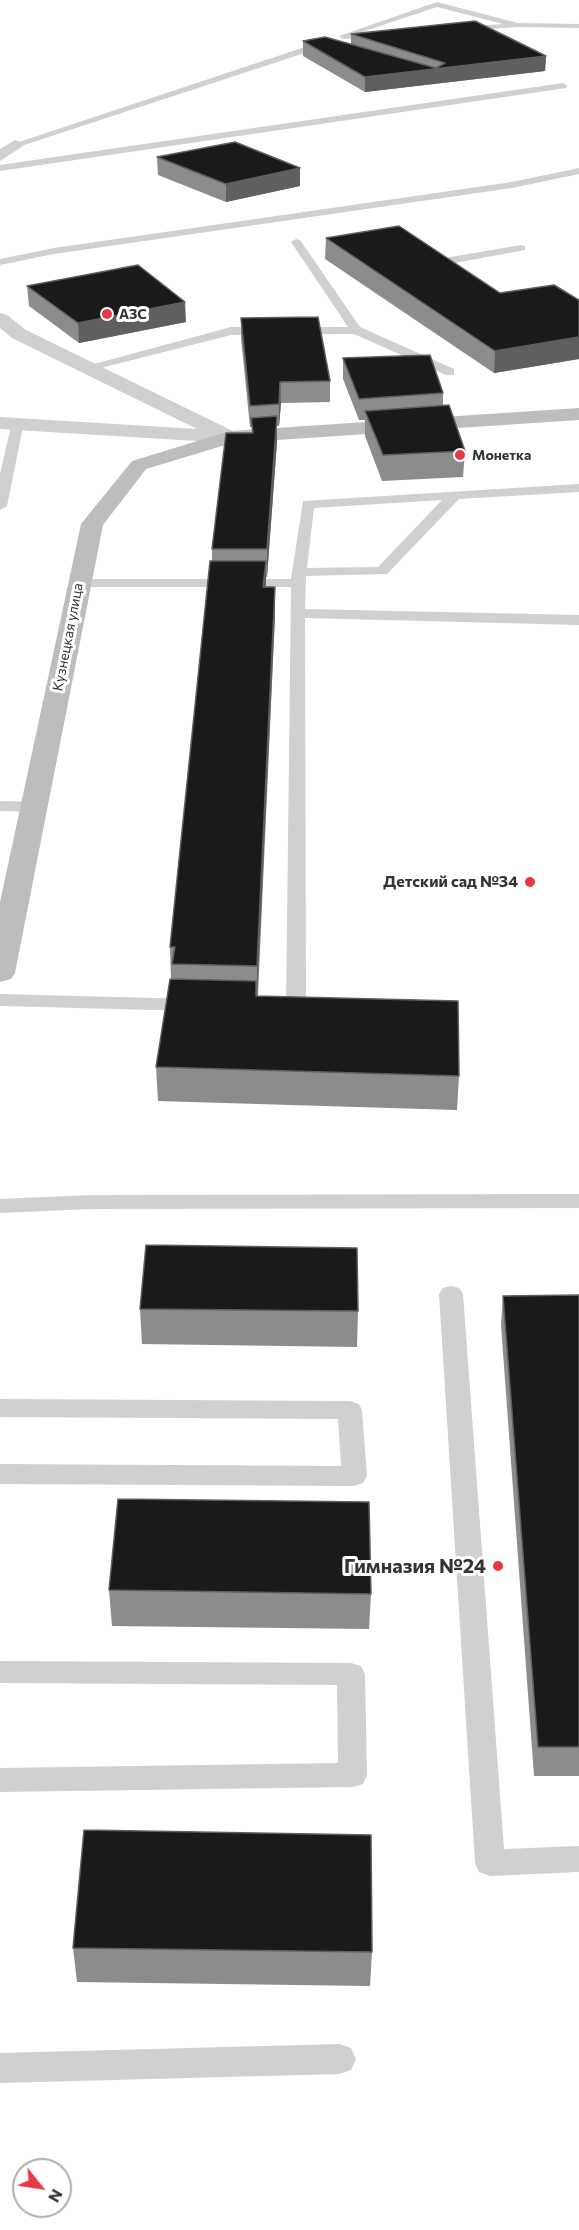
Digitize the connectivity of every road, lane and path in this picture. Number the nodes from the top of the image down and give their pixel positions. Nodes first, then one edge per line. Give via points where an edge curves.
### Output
1 (518, 25) junction
2 (579, 26) edge
3 (448, 30) edge
4 (390, 33) edge
5 (343, 36) junction
6 (320, 45) junction
7 (342, 51) edge
8 (563, 86) dead end
9 (8, 143) edge
10 (0, 156) edge
11 (0, 168) edge
12 (579, 171) edge
13 (296, 242) dead end
14 (521, 248) dead end
15 (0, 262) edge
16 (472, 279) edge
17 (0, 319) edge
18 (356, 330) junction
19 (89, 368) junction
20 (450, 372) dead end
21 (579, 414) edge
22 (9, 422) edge
23 (230, 437) junction
24 (579, 488) edge
25 (455, 495) junction
26 (0, 506) edge
27 (299, 578) junction
28 (79, 583) junction
29 (298, 613) junction
30 (579, 620) edge
31 (0, 806) edge
32 (34, 807) junction
33 (0, 973) edge
34 (0, 1000) edge
35 (213, 1006) edge
36 (272, 1007) edge
37 (296, 1008) junction
38 (319, 1008) edge
39 (579, 1201) edge
40 (0, 1206) edge
41 (451, 1294) dead end
42 (0, 1408) edge
43 (0, 1474) edge
44 (0, 1672) edge
45 (0, 1780) edge
46 (579, 1859) edge
47 (340, 2059) dead end
48 (0, 2068) edge

1 - 2 lane
1 - 3 lane
1 - 5 lane via 437,4
4 - 5 lane
5 - 6 lane
6 - 7 lane
6 - 9 lane
8 - 11 lane
9 - 10 street
12 - 15 lane via 512,185
13 - 18 lane
14 - 16 lane via 445,261
17 - 19 street via 19,334
18 - 19 lane via 231,331
18 - 20 lane
19 - 23 street
21 - 23 main road, Кузнецкая улица
22 - 23 street
22 - 26 lane
23 - 28 main road, Кузнецкая улица via 139,465 92,524
24 - 25 lane
25 - 27 lane via 382,571
25 - 27 lane via 308,504
27 - 28 lane
27 - 29 lane
28 - 32 main road, Кузнецкая улица
29 - 30 lane
29 - 37 lane
31 - 32 lane
32 - 33 main road, Кузнецкая улица
34 - 35 lane
36 - 37 lane
37 - 38 lane
39 - 40 lane via 92,1202
41 - 46 lane via 490,1863
42 - 43 lane via 350,1410 354,1476
44 - 45 lane via 351,1674 353,1775
47 - 48 lane

